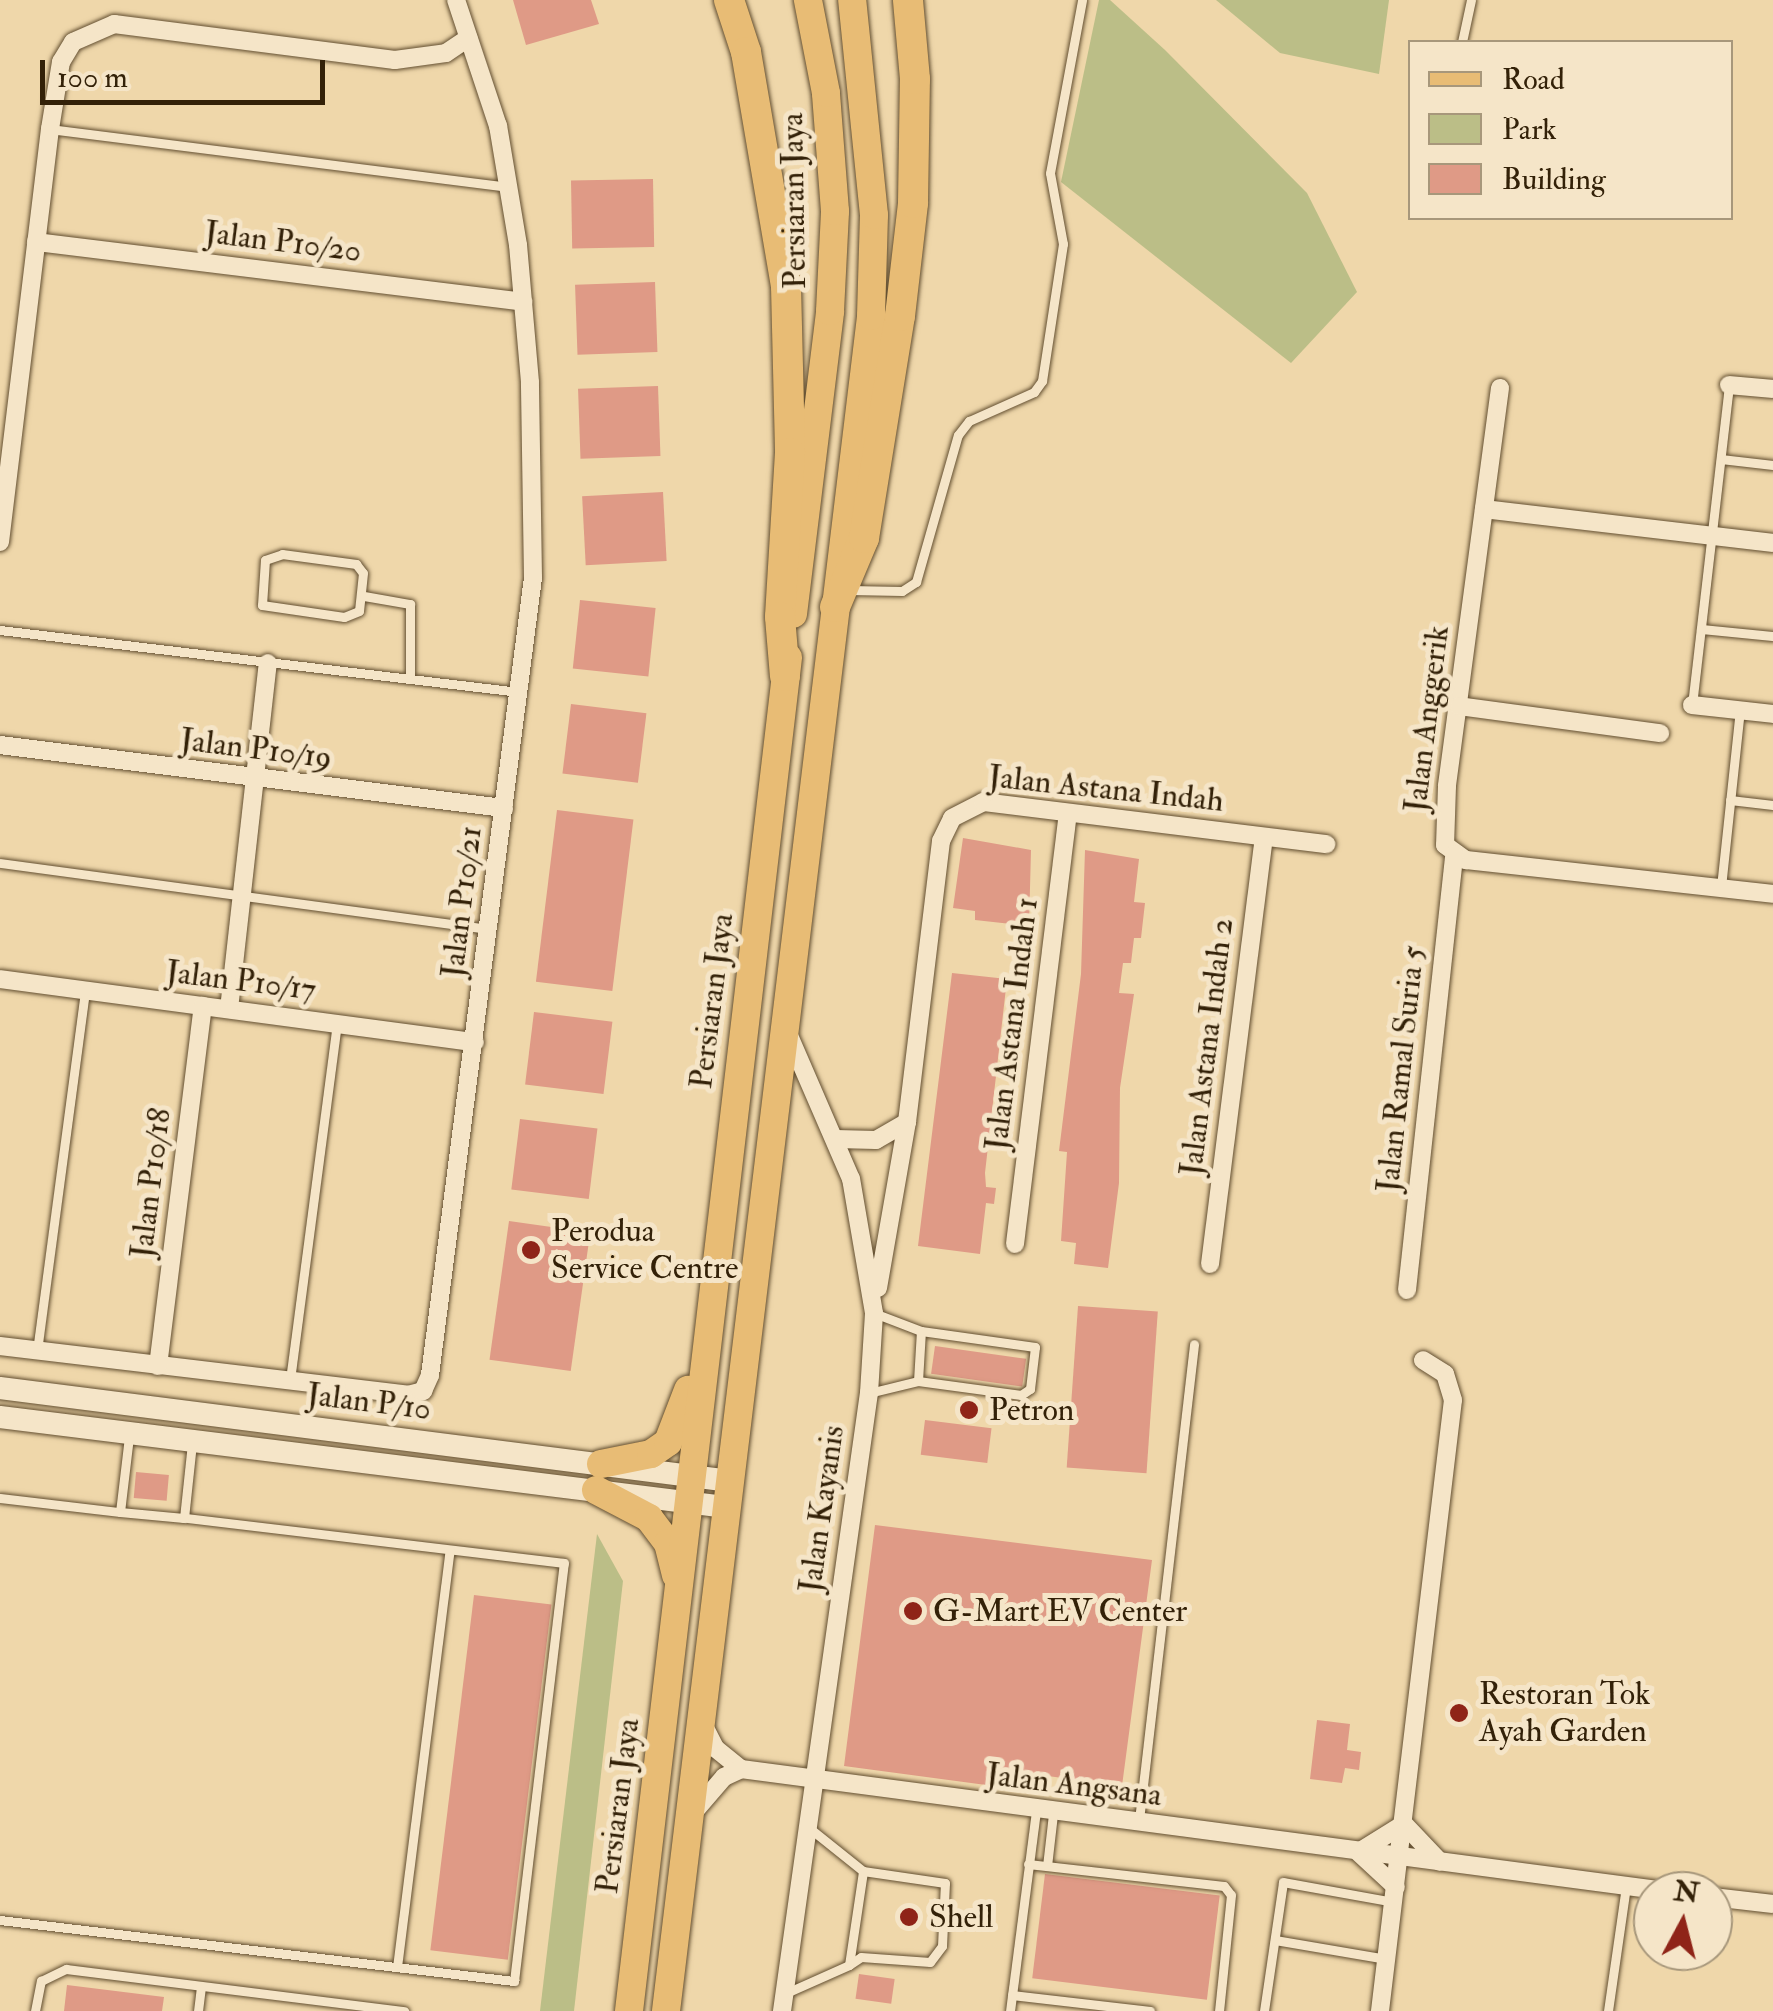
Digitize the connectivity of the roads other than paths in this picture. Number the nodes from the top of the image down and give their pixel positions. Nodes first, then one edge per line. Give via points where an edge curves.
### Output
1 (456, 0) edge
2 (728, 0) edge
3 (808, 0) edge
4 (852, 0) edge
5 (908, 0) edge
6 (1082, 0) edge
7 (1472, 0) edge
8 (468, 38) junction
9 (1462, 40) edge
10 (50, 129) junction
11 (509, 187) junction
12 (36, 242) junction
13 (522, 302) junction
14 (1729, 384) joint
15 (1500, 388) dead end
16 (1773, 390) edge
17 (1721, 459) junction
18 (1773, 465) edge
19 (2, 499) edge
20 (1484, 509) junction
21 (1712, 536) junction
22 (0, 542) edge
23 (1773, 544) edge
24 (364, 596) junction
25 (839, 599) junction
26 (1701, 629) junction
27 (0, 630) edge
28 (1773, 636) edge
29 (268, 663) junction
30 (785, 676) junction
31 (410, 679) junction
32 (519, 692) junction
33 (1692, 705) joint
34 (1458, 706) junction
35 (1740, 710) junction
36 (1773, 714) edge
37 (1660, 733) dead end
38 (0, 745) edge
39 (255, 780) junction
40 (1730, 800) junction
41 (1773, 805) edge
42 (504, 808) junction
43 (1068, 813) junction
44 (1264, 836) junction
45 (1326, 844) dead end
46 (1454, 854) junction
47 (0, 863) edge
48 (1721, 890) junction
49 (242, 893) junction
50 (1773, 894) edge
51 (489, 929) junction
52 (0, 980) edge
53 (85, 990) junction
54 (202, 1006) junction
55 (228, 1008) junction
56 (338, 1024) junction
57 (786, 1028) junction
58 (475, 1042) junction
59 (907, 1122) junction
60 (836, 1139) junction
61 (720, 1222) junction
62 (1014, 1244) dead end
63 (1210, 1264) dead end
64 (1408, 1290) dead end
65 (874, 1313) junction
66 (922, 1331) junction
67 (1194, 1344) dead end
68 (0, 1346) edge
69 (37, 1351) junction
70 (1423, 1360) dead end
71 (158, 1366) junction
72 (290, 1380) junction
73 (918, 1381) junction
74 (0, 1388) edge
75 (869, 1393) junction
76 (0, 1417) edge
77 (129, 1433) junction
78 (193, 1441) junction
79 (599, 1477) junction
80 (691, 1489) junction
81 (728, 1494) junction
82 (0, 1498) edge
83 (120, 1512) junction
84 (184, 1518) junction
85 (450, 1550) junction
86 (679, 1601) junction
87 (700, 1717) junction
88 (741, 1769) junction
89 (814, 1780) junction
90 (1045, 1812) junction
91 (689, 1819) junction
92 (1138, 1823) junction
93 (1404, 1824) junction
94 (808, 1827) junction
95 (1358, 1852) junction
96 (1400, 1858) junction
97 (1440, 1862) junction
98 (1028, 1864) junction
99 (1047, 1866) junction
100 (863, 1871) junction
101 (1626, 1886) junction
102 (1633, 1887) edge
103 (1395, 1894) junction
104 (1733, 1899) edge
105 (1773, 1904) edge
106 (0, 1920) edge
107 (1275, 1940) junction
108 (1387, 1960) junction
109 (850, 1965) junction
110 (397, 1967) junction
111 (201, 1987) junction
112 (1012, 1995) junction
113 (783, 2003) edge
114 (35, 2011) edge
115 (198, 2011) edge
116 (404, 2011) edge
117 (628, 2011) edge
118 (666, 2011) edge
119 (1010, 2011) edge
120 (1150, 2011) edge
121 (1219, 2011) edge
122 (1264, 2011) edge
123 (1380, 2011) edge
124 (1608, 2011) edge

1 - 8 street, Jalan P10/21
2 - 30 highway via 746,52 786,286 790,453 780,617
3 - 30 main road, Persiaran Jaya via 826,93 835,211 830,312
4 - 25 main road via 874,215 871,316
5 - 25 highway via 914,202 864,538
6 - 25 lane via 1050,174 1063,244 1042,381 1034,392 968,421 958,434 916,582 902,591
7 - 9 lane
8 - 10 street via 446,53 395,60 114,24 88,30 61,62
8 - 11 street, Jalan P10/21 via 498,126
10 - 11 lane
10 - 12 street
11 - 13 street, Jalan P10/21
12 - 13 street, Jalan P10/20
12 - 19 street
13 - 32 street, Jalan P10/21 via 534,578
14 - 16 street
14 - 17 lane
15 - 20 street, Jalan Anggerik
17 - 18 lane
17 - 21 lane
19 - 22 street
20 - 21 street
20 - 34 street, Jalan Anggerik
21 - 23 street
21 - 26 lane
24 - 24 lane via 356,564 282,554 265,560 260,601 270,610 353,618
24 - 31 lane via 410,604
25 - 57 main road
26 - 28 lane
26 - 33 lane
27 - 29 lane
29 - 31 lane
29 - 39 street
30 - 61 main road, Persiaran Jaya
31 - 32 lane
32 - 42 street, Jalan P10/21
33 - 35 street
34 - 37 street
34 - 46 street, Jalan Anggerik via 1443,831
35 - 36 street
35 - 40 lane
38 - 39 street, Jalan P10/19
39 - 42 street, Jalan P10/19
39 - 49 street
40 - 41 lane
40 - 48 lane
42 - 51 street, Jalan P10/21
43 - 44 street, Jalan Astana Indah
43 - 59 street, Jalan Astana Indah via 983,802 964,808 945,829
43 - 62 street, Jalan Astana Indah 1
44 - 45 street, Jalan Astana Indah
44 - 63 street, Jalan Astana Indah 2
46 - 48 street, Jalan Anggerik
46 - 64 street, Jalan Ramal Suria 5
47 - 49 lane
48 - 50 street, Jalan Anggerik
49 - 51 lane
49 - 55 street
51 - 58 street, Jalan P10/21
52 - 53 street, Jalan P10/17
53 - 54 street, Jalan P10/17
53 - 69 lane
54 - 55 street, Jalan P10/17
54 - 71 street, Jalan P10/18
55 - 56 street, Jalan P10/17
56 - 58 street, Jalan P10/17
56 - 72 lane
57 - 60 street, Jalan Kayanis
57 - 81 main road
58 - 72 street, Jalan P10/21 via 423,1391 408,1395
59 - 60 street via 876,1140
59 - 65 street, Jalan Astana Indah
60 - 65 street, Jalan Kayanis via 860,1218
61 - 79 main road via 681,1420 651,1454
61 - 80 main road, Persiaran Jaya
65 - 66 lane
65 - 75 street, Jalan Kayanis
66 - 73 lane
66 - 73 lane via 1035,1347 1030,1389 1021,1395
67 - 92 lane
68 - 69 street, Jalan P10/21
69 - 71 street, Jalan P10/21
70 - 93 street via 1446,1374 1453,1400
71 - 72 street, Jalan P10/21
73 - 75 lane
74 - 79 street, Jalan P/10
75 - 89 street, Jalan Kayanis
76 - 77 street, Jalan P/10
77 - 78 street, Jalan P/10
77 - 83 lane
78 - 79 street, Jalan P/10
78 - 84 lane
79 - 80 street, Jalan P/10
79 - 86 main road via 659,1528
80 - 81 street, Jalan P/10
80 - 86 main road, Persiaran Jaya
81 - 87 main road
82 - 83 lane
83 - 84 lane
84 - 85 lane
85 - 110 lane
85 - 110 lane via 564,1564 514,1982
86 - 117 main road, Persiaran Jaya
87 - 88 street via 715,1748
87 - 91 main road
88 - 89 street, Jalan Angsana
88 - 91 street via 712,1788
89 - 90 street, Jalan Angsana
89 - 94 street, Jalan Kayanis
90 - 92 street, Jalan Angsana
90 - 98 lane
90 - 99 lane
91 - 118 main road
92 - 95 street, Jalan Angsana
93 - 95 street
93 - 96 street
93 - 97 street
94 - 100 lane
94 - 113 street, Jalan Kayanis
95 - 96 street, Jalan Angsana
95 - 103 street
96 - 97 street, Jalan Angsana
96 - 103 street
97 - 101 street, Jalan Angsana
97 - 103 street
98 - 99 lane
98 - 112 lane
99 - 121 lane via 1229,1890
100 - 109 lane
100 - 109 lane via 944,1883 942,1946 930,1962 861,1957
101 - 102 street, Jalan Angsana
101 - 124 lane
103 - 107 lane via 1283,1882
103 - 108 street
104 - 105 street
106 - 110 lane
107 - 108 lane
107 - 122 lane
108 - 123 street
109 - 113 lane
111 - 114 lane via 56,1970 41,1981
111 - 115 lane
111 - 116 lane
112 - 119 lane
112 - 120 lane

